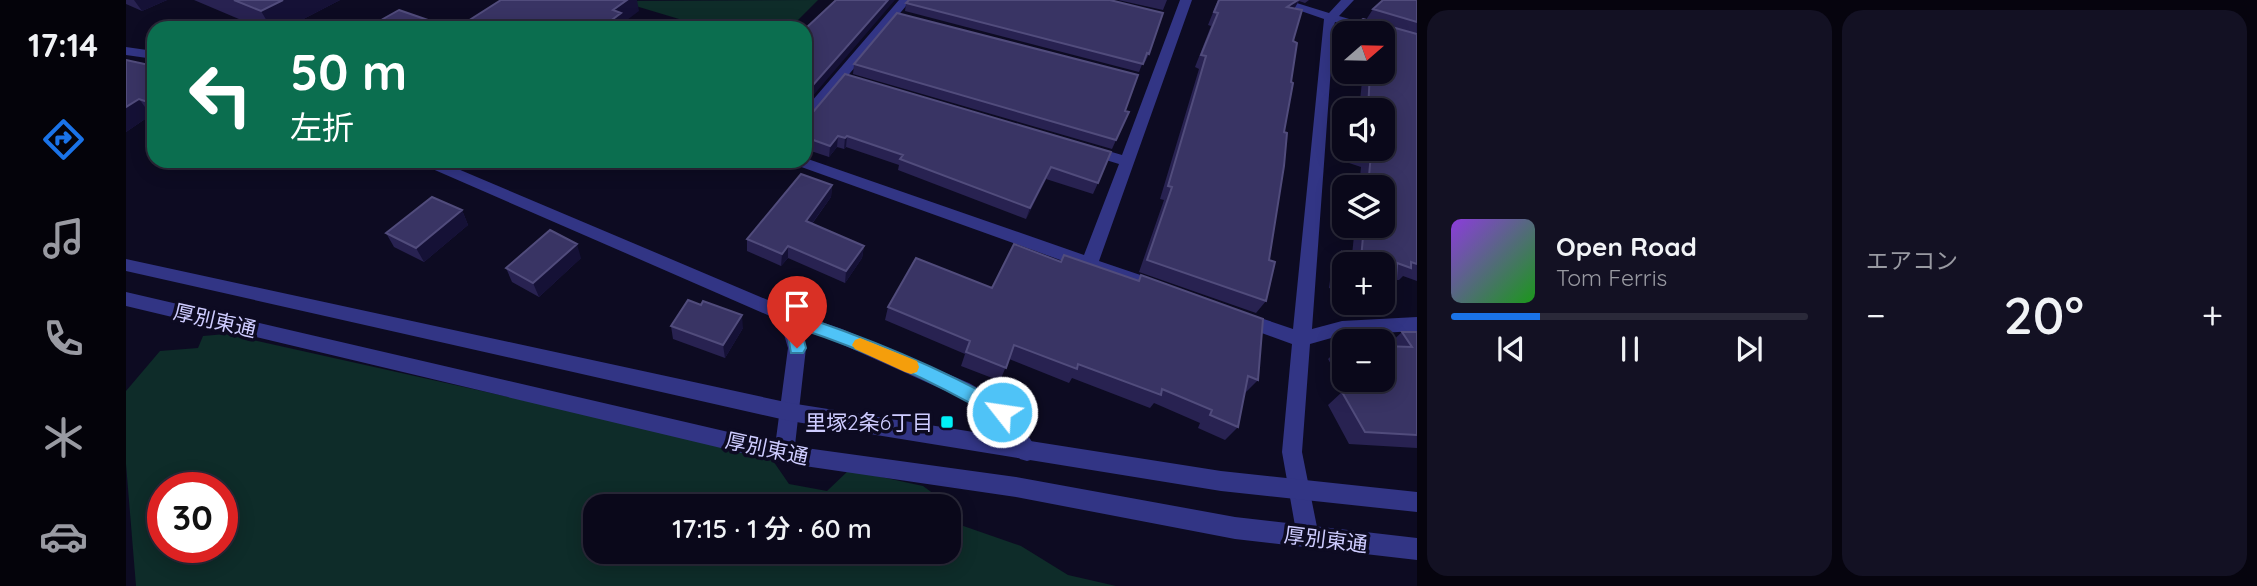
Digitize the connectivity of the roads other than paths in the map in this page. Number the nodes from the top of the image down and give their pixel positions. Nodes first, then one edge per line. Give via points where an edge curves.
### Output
1 (905, 0) edge
2 (1186, 0) edge
3 (1275, 0) edge
4 (1348, 0) edge
5 (1330, 18) junction
6 (1417, 43) edge
7 (126, 51) edge
8 (147, 54) edge
9 (812, 112) edge
10 (1076, 147) edge
11 (1128, 162) junction
12 (812, 166) edge
13 (442, 168) edge
14 (1090, 263) junction
15 (126, 265) edge
16 (1182, 296) edge
17 (126, 299) edge
18 (1221, 311) edge
19 (783, 317) junction
20 (1417, 324) edge
21 (1300, 340) junction
22 (790, 412) junction
23 (1027, 452) junction
24 (784, 454) junction
25 (1299, 491) junction
26 (1417, 502) edge
27 (1308, 537) junction
28 (1417, 550) edge

1 - 9 street via 900,16 847,79
2 - 11 street via 1150,82
3 - 5 street
4 - 5 street
5 - 6 street
5 - 21 street
7 - 8 street
10 - 11 street
11 - 14 street
12 - 14 street
13 - 19 street
14 - 16 street
15 - 22 street, 厚別東通
17 - 24 street, 厚別東通
18 - 21 street
19 - 22 street via 796,335 797,348
19 - 23 street via 836,334 962,389 1002,412
20 - 21 street via 1342,328
21 - 25 street via 1292,452
22 - 23 street, 厚別東通
22 - 24 street
23 - 25 street, 厚別東通
24 - 27 street, 厚別東通 via 1016,487
25 - 26 street, 厚別東通
25 - 27 street
27 - 28 street, 厚別東通

